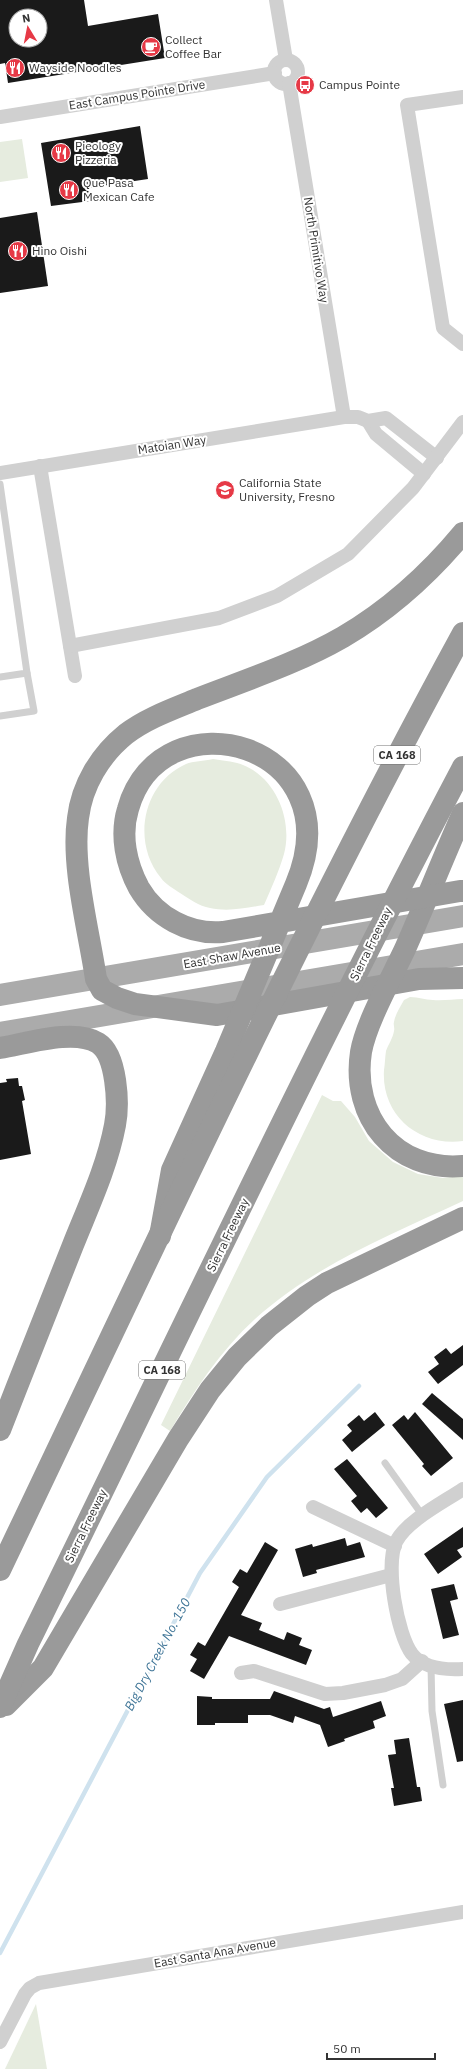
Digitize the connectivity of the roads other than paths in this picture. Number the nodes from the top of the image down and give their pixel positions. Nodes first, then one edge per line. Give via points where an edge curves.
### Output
1 (276, 0) edge
2 (286, 60) junction
3 (275, 73) junction
4 (289, 84) junction
5 (463, 97) edge
6 (0, 117) edge
7 (463, 344) edge
8 (344, 417) junction
9 (368, 421) junction
10 (463, 422) edge
11 (437, 458) junction
12 (40, 466) junction
13 (0, 473) edge
14 (424, 474) junction
15 (0, 484) edge
16 (463, 533) edge
17 (463, 633) edge
18 (70, 646) junction
19 (27, 673) junction
20 (75, 676) dead end
21 (0, 678) edge
22 (0, 716) edge
23 (463, 766) edge
24 (463, 813) edge
25 (463, 891) edge
26 (463, 916) edge
27 (463, 954) edge
28 (463, 978) edge
29 (96, 979) junction
30 (0, 995) edge
31 (151, 1007) junction
32 (0, 1033) edge
33 (0, 1048) edge
34 (463, 1166) edge
35 (463, 1218) edge
36 (160, 1236) junction
37 (0, 1430) edge
38 (385, 1463) dead end
39 (463, 1489) edge
40 (313, 1507) dead end
41 (423, 1516) junction
42 (395, 1546) junction
43 (0, 1570) edge
44 (391, 1575) junction
45 (280, 1604) dead end
46 (427, 1664) junction
47 (463, 1669) edge
48 (241, 1673) dead end
49 (0, 1707) edge
50 (0, 1712) edge
51 (443, 1785) dead end
52 (463, 1912) edge
53 (0, 2042) edge

1 - 2 street
2 - 3 street via 277,65
2 - 4 street via 293,62 298,68 298,76
3 - 4 street via 279,81
3 - 6 street, East Campus Pointe Drive
4 - 8 street, North Primitivo Way
5 - 7 street via 407,105 443,328
8 - 9 street, Matoian Way
8 - 12 street, Matoian Way
9 - 11 street, Matoian Way via 386,418
9 - 14 street via 376,434
10 - 11 street
11 - 14 street
12 - 13 street, Matoian Way
12 - 18 street
14 - 18 street via 414,488 348,554 277,596 219,618
15 - 19 lane
16 - 29 highway via 440,560 412,586 379,613 344,636 306,655 154,717 127,734 102,759 84,793 76,843
17 - 36 highway, CA 168 via 334,879
18 - 20 street
19 - 21 lane
19 - 22 lane via 34,711
23 - 49 highway, Sierra Freeway / CA 168 via 411,864 327,1034 28,1644
24 - 34 highway via 370,1025 361,1051 360,1073 363,1100 376,1127 392,1145 408,1156 440,1166
25 - 36 highway via 223,932 190,929 170,920 149,902 131,871 125,847 125,821 129,804 139,784 162,761 180,750 202,744 243,747 261,755 284,773 295,789 305,816 306,852 296,884 226,1051 172,1170
26 - 29 main road, East Shaw Avenue
27 - 31 main road
28 - 31 highway via 419,979 217,1015
29 - 30 main road, East Shaw Avenue
29 - 31 highway via 102,990 117,998
31 - 32 main road
33 - 37 highway via 65,1037 84,1037 98,1043 107,1052 111,1062 117,1106 107,1160
35 - 50 highway via 327,1283 273,1322 237,1357 210,1390 178,1439 43,1668
36 - 43 highway, CA 168
38 - 41 lane
39 - 41 street
40 - 42 street
41 - 42 street via 412,1523
42 - 44 street via 391,1558
44 - 45 street
44 - 46 street via 403,1637 413,1654
46 - 47 street via 448,1670
46 - 48 street via 402,1679 385,1685 325,1694 254,1671
46 - 51 lane
52 - 53 street, East Santa Ana Avenue via 38,1983 25,1994

